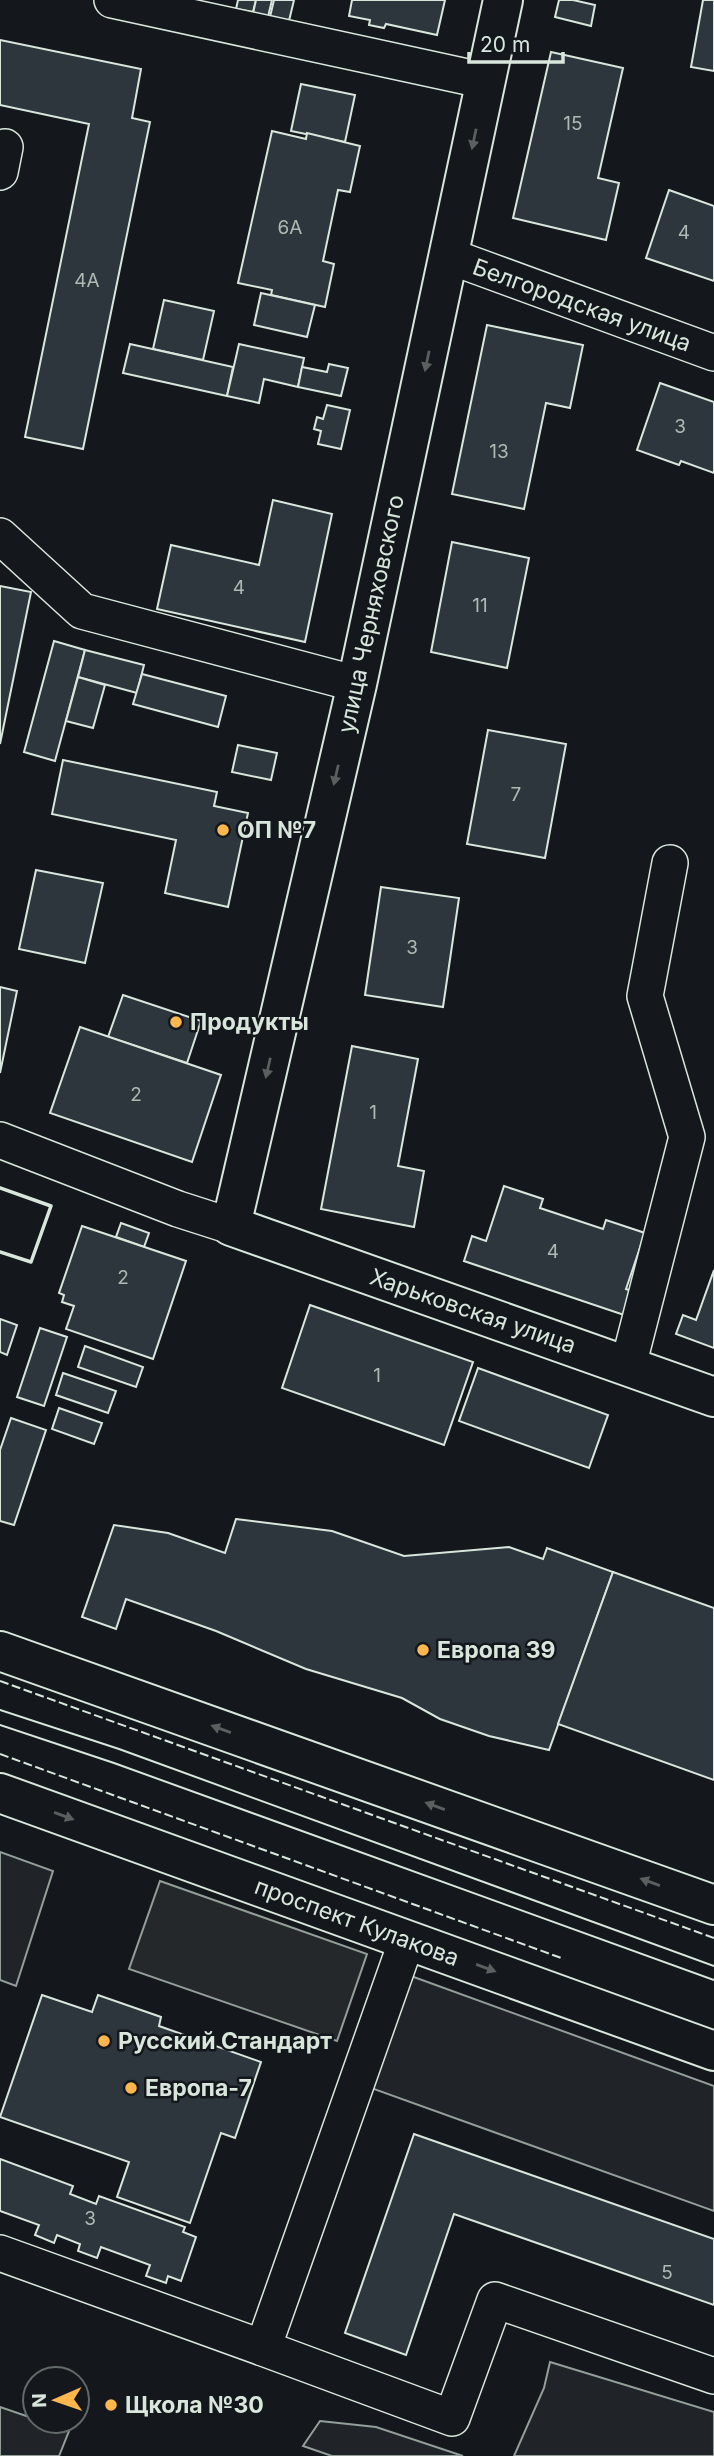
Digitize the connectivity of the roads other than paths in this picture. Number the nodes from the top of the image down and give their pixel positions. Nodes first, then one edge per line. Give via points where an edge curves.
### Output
1 (112, 0) edge
2 (503, 0) edge
3 (486, 81) junction
4 (449, 256) junction
5 (714, 353) edge
6 (0, 536) edge
7 (357, 684) junction
8 (670, 863) dead end
9 (0, 1140) edge
10 (232, 1226) junction
11 (628, 1366) junction
12 (714, 1397) edge
13 (0, 1651) edge
14 (0, 1793) edge
15 (714, 1905) edge
16 (407, 1940) junction
17 (714, 2050) edge
18 (0, 2253) edge
19 (263, 2348) junction
20 (714, 2376) edge

1 - 3 street
2 - 3 main road, улица Черняховского
3 -> 4 main road, улица Черняховского
4 - 5 street, Белгородская улица
4 -> 7 main road, улица Черняховского
6 - 7 street via 82,611
7 -> 10 main road, улица Черняховского
8 - 11 street via 645,996 687,1137
9 - 10 street
10 - 11 main road, Харьковская улица
11 - 12 main road, Харьковская улица
15 -> 13 main road
14 -> 16 main road, проспект Кулакова
16 -> 17 main road, проспект Кулакова
16 - 19 street
18 - 19 street
19 - 20 street via 452,2418 495,2300

